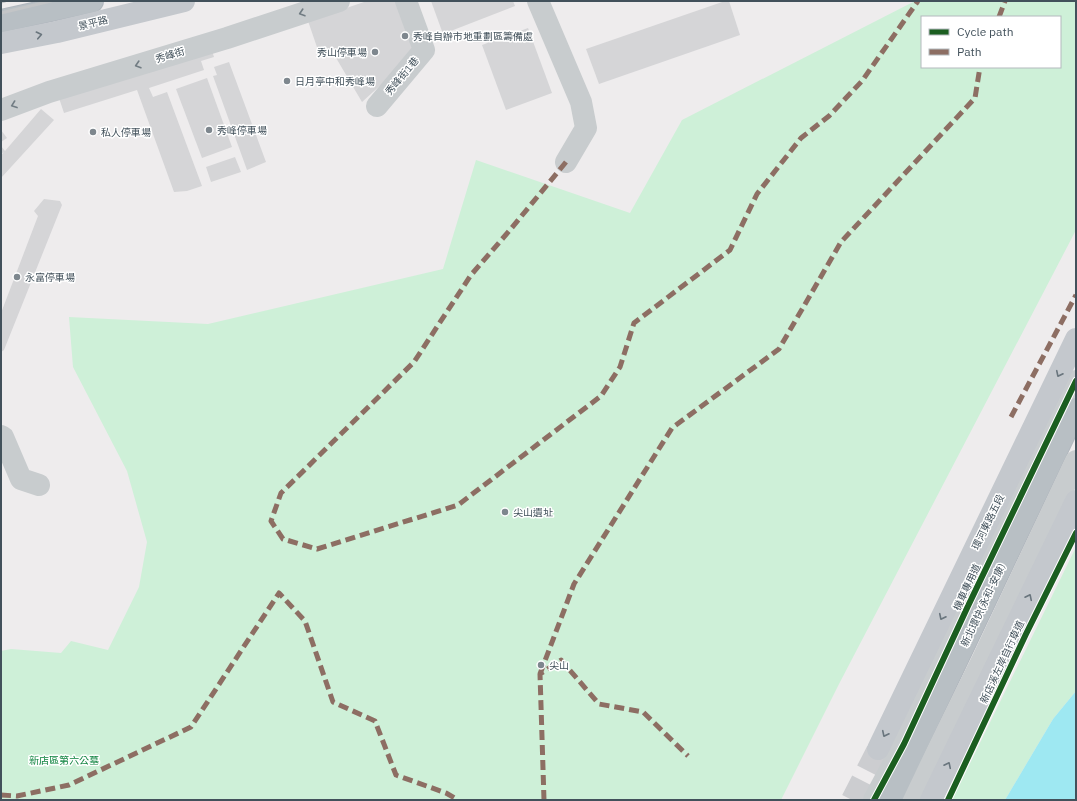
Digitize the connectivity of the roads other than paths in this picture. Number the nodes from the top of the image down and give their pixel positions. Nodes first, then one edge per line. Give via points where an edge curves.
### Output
1 (92, 1) edge
2 (184, 1) edge
3 (339, 1) edge
4 (406, 1) edge
5 (538, 1) edge
6 (1, 21) edge
7 (1, 43) edge
8 (377, 106) dead end
9 (1, 110) edge
10 (566, 162) dead end
11 (1076, 339) edge
12 (1076, 381) edge
13 (1076, 409) edge
14 (1, 436) edge
15 (1076, 437) edge
16 (1076, 461) edge
17 (39, 485) dead end
18 (1076, 501) edge
19 (878, 749) tunnel mouth
20 (874, 800) edge
21 (890, 800) edge
22 (902, 800) edge
23 (912, 800) edge
24 (931, 800) edge

1 - 6 highway
7 -> 2 main road, 景平路
3 -> 9 street, 秀峰街 via 49,92
4 - 8 street, 秀峰街1巷 via 424,50
5 - 10 street via 580,102 586,128
11 -> 19 main road, 環河東路五段
12 - 20 street, 機車專用道 via 904,744
13 - 21 highway, 新北環快(永和-安康)
14 - 17 street via 21,479
15 - 22 highway, 新北環快(永和-安康)
16 - 23 street via 982,661
24 -> 18 main road

